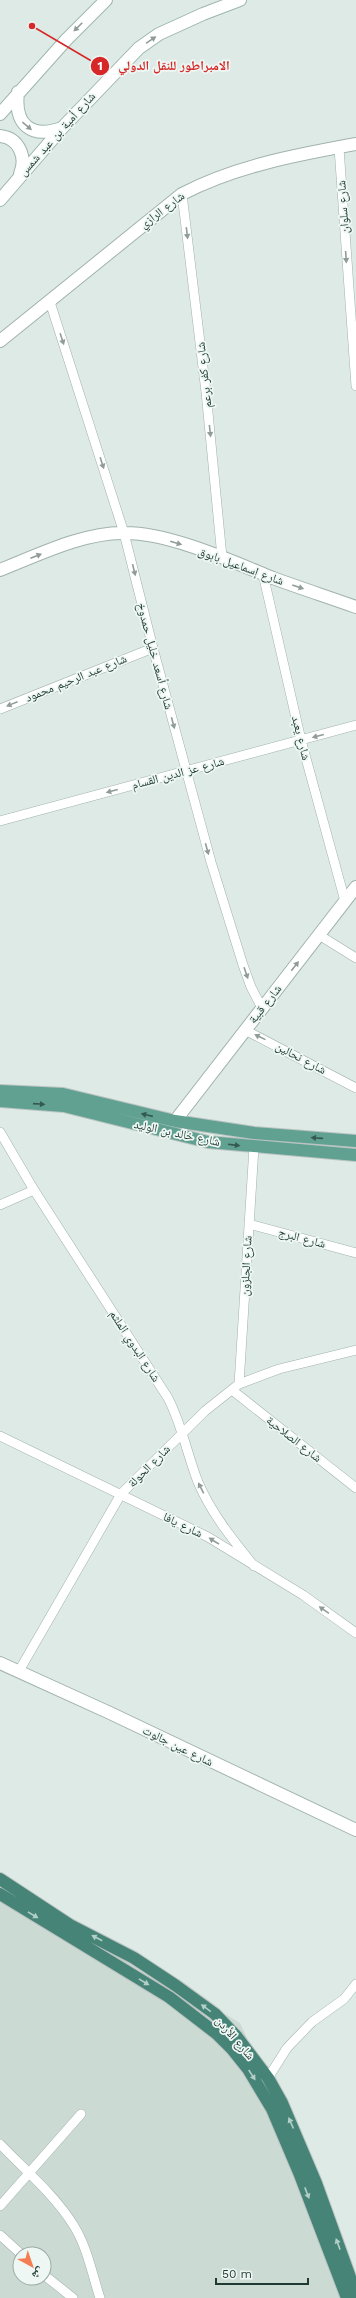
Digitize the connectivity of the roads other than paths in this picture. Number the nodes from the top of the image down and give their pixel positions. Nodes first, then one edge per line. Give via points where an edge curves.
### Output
1 (106, 0) edge
2 (240, 0) edge
3 (18, 92) junction
4 (0, 114) edge
5 (62, 128) junction
6 (0, 136) edge
7 (356, 144) edge
8 (339, 148) junction
9 (18, 178) junction
10 (182, 194) junction
11 (0, 200) edge
12 (50, 302) junction
13 (0, 341) edge
14 (356, 386) edge
15 (124, 533) junction
16 (222, 557) junction
17 (0, 570) edge
18 (263, 574) junction
19 (356, 607) edge
20 (153, 648) junction
21 (0, 709) edge
22 (356, 725) edge
23 (301, 740) junction
24 (186, 771) junction
25 (0, 821) edge
26 (356, 887) edge
27 (345, 901) junction
28 (319, 935) junction
29 (356, 958) edge
30 (262, 1008) junction
31 (245, 1030) junction
32 (356, 1088) edge
33 (0, 1091) edge
34 (0, 1101) edge
35 (175, 1121) junction
36 (0, 1132) edge
37 (356, 1141) edge
38 (254, 1147) junction
39 (356, 1155) edge
40 (34, 1190) junction
41 (0, 1205) edge
42 (248, 1224) junction
43 (356, 1253) edge
44 (356, 1350) edge
45 (235, 1387) junction
46 (183, 1433) junction
47 (0, 1436) edge
48 (356, 1488) edge
49 (121, 1494) junction
50 (254, 1566) junction
51 (356, 1633) edge
52 (0, 1663) edge
53 (20, 1671) junction
54 (356, 1830) edge
55 (0, 1879) edge
56 (0, 1894) edge
57 (356, 1984) edge
58 (268, 2078) junction
59 (81, 2114) dead end
60 (0, 2144) edge
61 (28, 2174) junction
62 (0, 2206) edge
63 (0, 2235) edge
64 (12, 2246) edge
65 (52, 2280) edge
66 (356, 2294) edge
67 (74, 2298) edge
68 (100, 2298) edge
69 (347, 2298) edge

1 -> 3 street
5 -> 2 street, شارع أمية بن عبد شمس via 139,48 174,27
3 - 4 street
3 -> 5 street via 18,114 26,127 39,132
5 - 9 street, شارع أمية بن عبد شمس
6 - 9 street via 10,138 21,151 23,166
7 - 8 street, شارع الرازي
8 - 10 street, شارع الرازي via 242,169 212,179
8 -> 14 street, شارع سلوان
9 - 11 street, شارع أمية بن عبد شمس
10 - 12 street, شارع الرازي via 128,235
10 -> 16 street, شارع كفر برعم via 206,392
12 - 13 street, شارع الرازي
12 -> 15 street, شارع أسعد خليل حمدوخ
15 -> 16 street, شارع إسماعيل بابوق via 150,536
17 -> 15 street, شارع إسماعيل بابوق via 80,540
15 -> 20 street, شارع أسعد خليل حمدوخ
16 - 18 street, شارع إسماعيل بابوق
18 -> 19 street, شارع إسماعيل بابوق
18 - 23 street, شارع يعبد
20 -> 21 street, شارع عبد الرحيم محمود
20 -> 24 street, شارع أسعد خليل حمدوخ
22 -> 23 street, شارع عز الدين القسام
23 - 24 street, شارع عز الدين القسام
23 - 27 street, شارع يعبد
24 -> 25 street, شارع عز الدين القسام
24 -> 30 street, شارع أسعد خليل حمدوخ via 250,987
26 - 27 street, شارع قبية
27 - 28 street, شارع قبية
28 - 29 street
30 -> 28 street, شارع قبية
30 - 31 street, شارع قبية
32 -> 31 street, شارع نحالين
31 - 35 street, شارع قبية
35 -> 33 main road, شارع خالد بن الوليد via 63,1094
34 -> 38 main road, شارع خالد بن الوليد via 64,1106 208,1142
37 -> 35 main road, شارع خالد بن الوليد via 254,1133
36 - 40 street, شارع البدوي الملثم
38 - 39 main road, شارع خالد بن الوليد
38 - 42 street, شارع الجلزون
40 - 41 street
40 - 46 street, شارع البدوي الملثم via 168,1398
42 - 43 street, شارع البرج
42 - 45 street, شارع الجلزون
44 - 45 street, شارع الحولة via 279,1369
45 - 46 street, شارع الحولة
45 - 48 street, شارع الصلاحية
46 - 49 street, شارع الحولة
50 -> 46 street, شارع البدوي الملثم via 210,1504 188,1456
47 - 49 street, شارع يافا
50 -> 49 street, شارع يافا via 208,1537
49 - 53 street, شارع الحولة
51 -> 50 street, شارع يافا
52 - 53 street, شارع عين جالوت
53 - 54 street, شارع عين جالوت
58 -> 55 highway, شارع الأردن via 237,2037 215,2014 134,1958 70,1925
56 -> 69 highway, شارع الأردن via 169,1997 217,2034 232,2049 248,2069 272,2109
57 - 58 street via 344,1999 312,2022 287,2048
66 -> 58 highway, شارع الأردن via 304,2154
59 - 61 street
60 - 61 street
61 - 62 street
61 - 68 street via 61,2207 74,2227 91,2262
63 - 64 street
65 - 67 street

